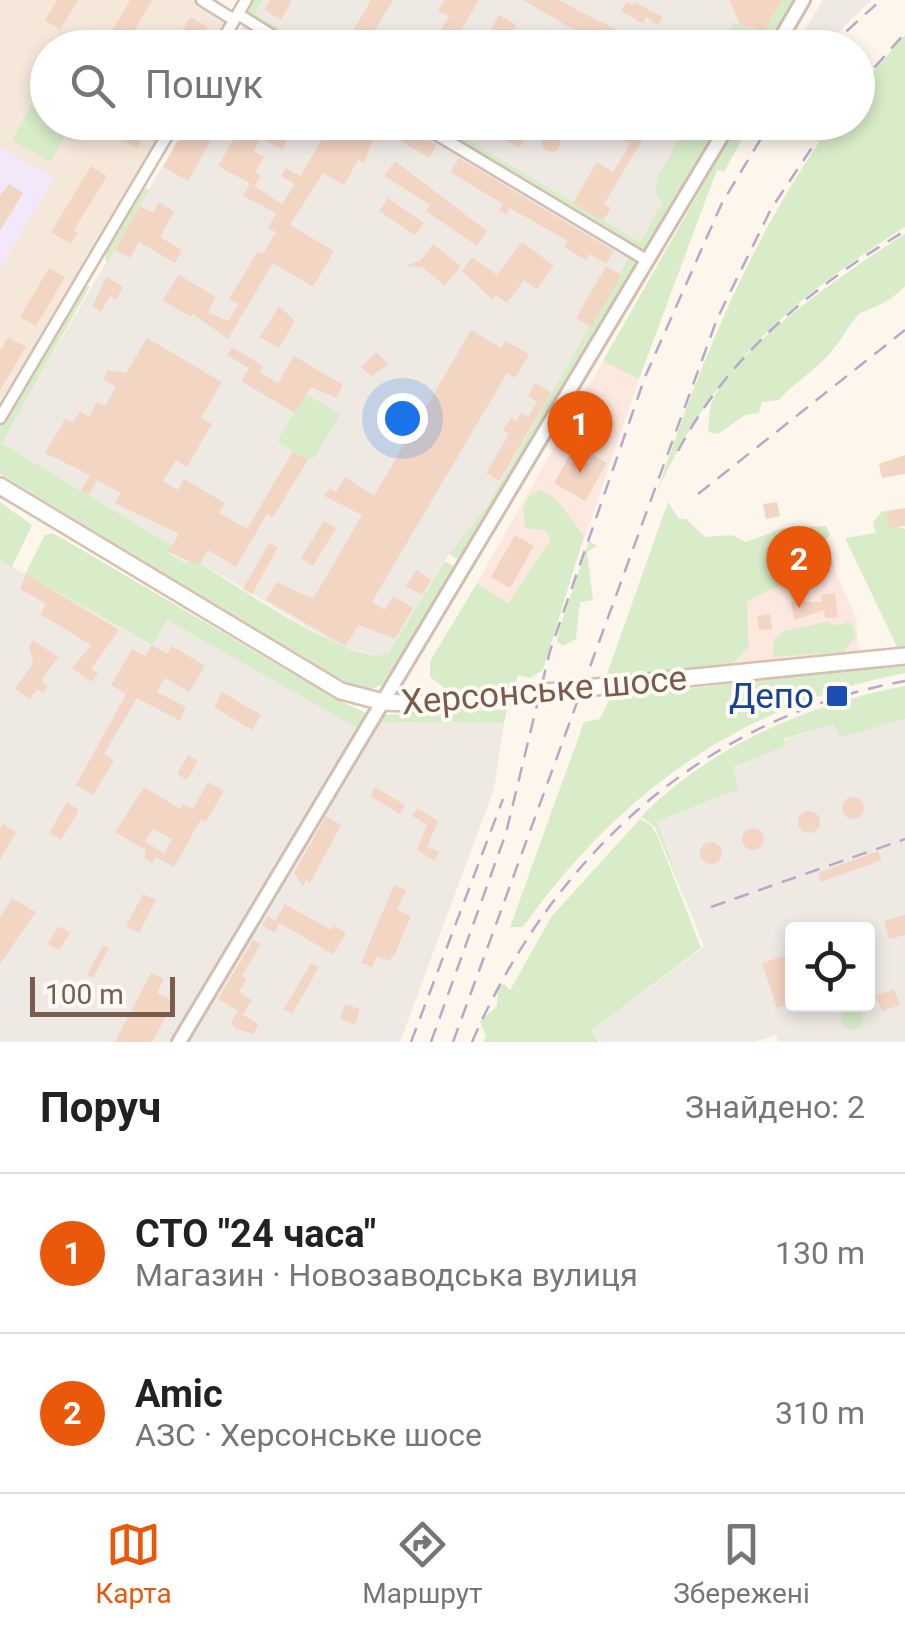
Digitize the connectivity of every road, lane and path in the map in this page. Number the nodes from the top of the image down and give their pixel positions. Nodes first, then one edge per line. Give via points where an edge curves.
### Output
1 (202, 0) edge
2 (246, 0) edge
3 (803, 0) edge
4 (236, 17) junction
5 (228, 30) edge
6 (259, 30) edge
7 (786, 30) edge
8 (164, 140) edge
9 (446, 140) edge
10 (719, 140) edge
11 (648, 261) junction
12 (0, 418) edge
13 (0, 486) edge
14 (905, 656) edge
15 (383, 702) junction
16 (179, 1042) edge

1 - 4 street
2 - 4 street
3 - 7 street
4 - 5 street
4 - 6 street
8 - 12 street
9 - 11 street
10 - 11 street
11 - 15 street
13 - 15 main road, Херсонське шосе via 341,691
14 - 15 main road, Херсонське шосе via 426,704
15 - 16 street

